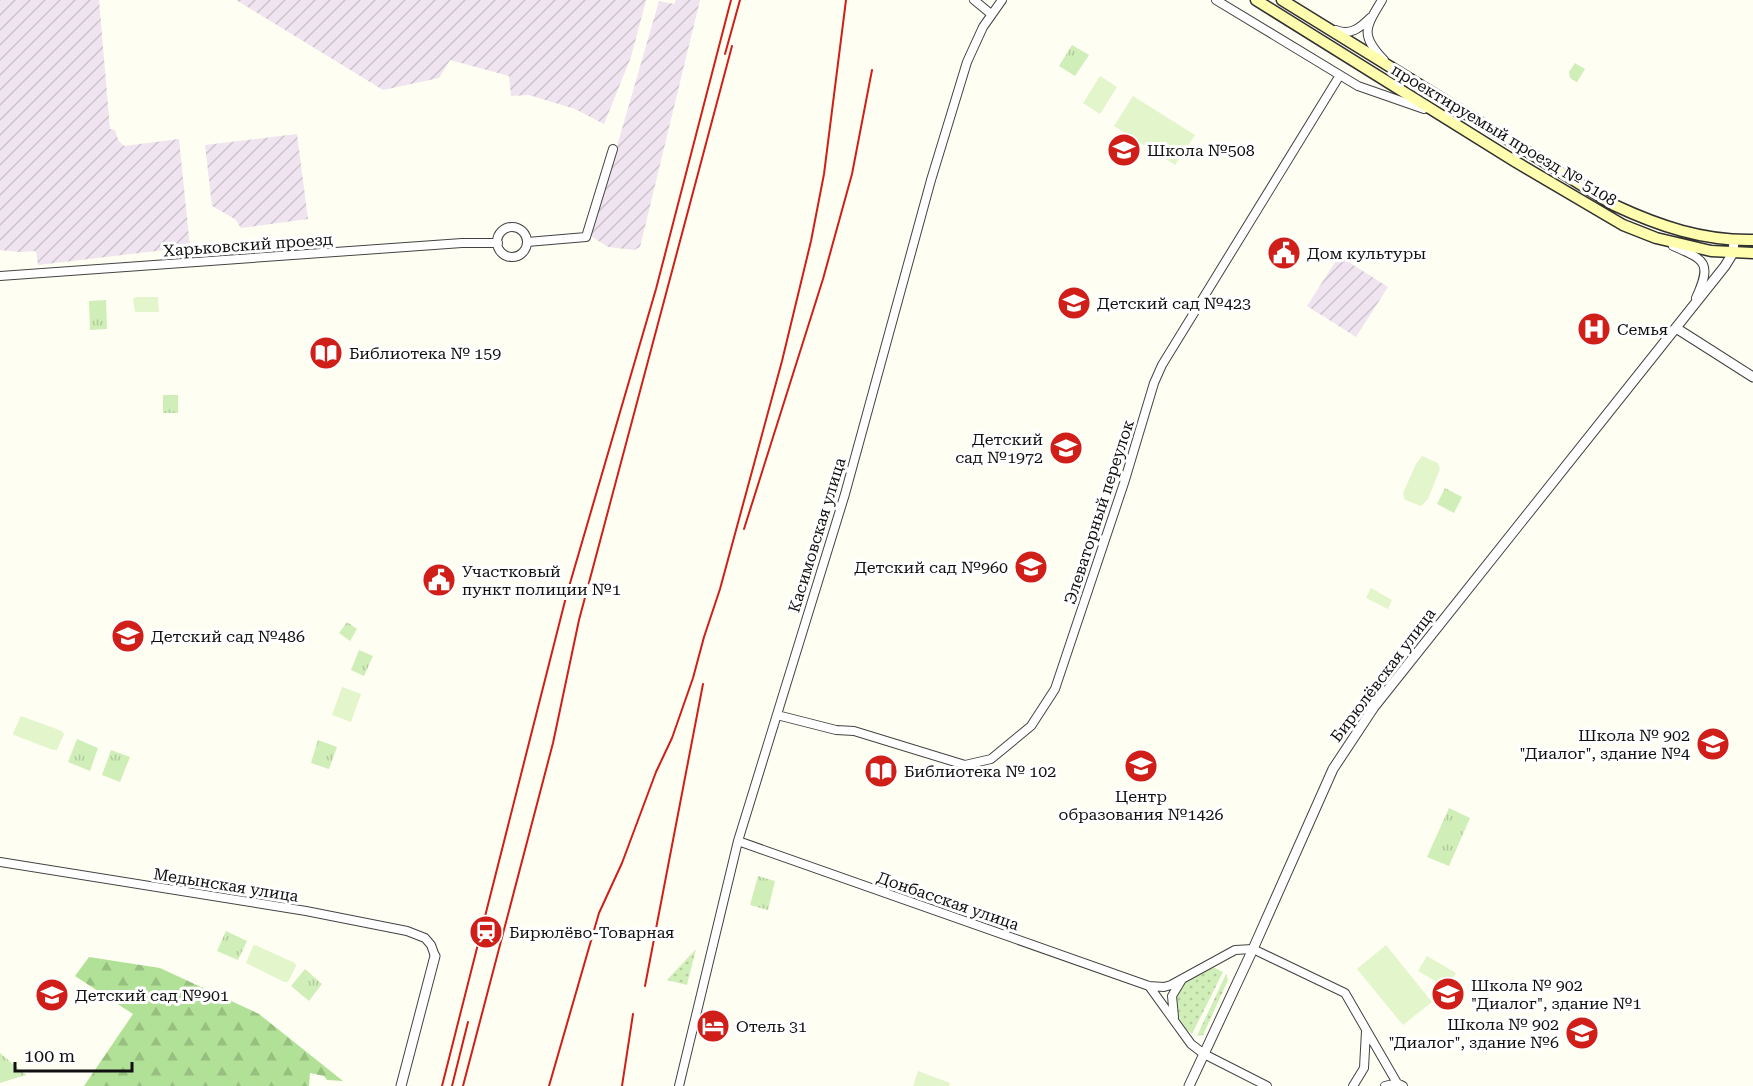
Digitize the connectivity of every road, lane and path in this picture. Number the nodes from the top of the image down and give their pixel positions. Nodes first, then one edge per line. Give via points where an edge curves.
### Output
1 (974, 0) edge
2 (1002, 0) edge
3 (1216, 0) edge
4 (1256, 0) edge
5 (1282, 0) edge
6 (1382, 0) edge
7 (991, 14) junction
8 (1371, 17) junction
9 (1320, 23) junction
10 (1392, 68) junction
11 (1340, 75) junction
12 (1448, 119) junction
13 (613, 149) dead end
14 (1656, 238) junction
15 (1734, 240) junction
16 (1753, 240) edge
17 (527, 242) junction
18 (498, 243) junction
19 (1733, 253) junction
20 (1753, 253) edge
21 (0, 276) edge
22 (1691, 308) junction
23 (1676, 328) junction
24 (1753, 377) edge
25 (777, 715) junction
26 (738, 842) junction
27 (0, 862) edge
28 (1253, 949) junction
29 (435, 956) joint
30 (1187, 976) junction
31 (1149, 986) junction
32 (1175, 1022) junction
33 (1365, 1028) junction
34 (1204, 1054) junction
35 (1400, 1085) edge
36 (401, 1086) edge
37 (679, 1086) edge
38 (1189, 1086) edge
39 (1267, 1086) edge
40 (1353, 1086) edge
41 (1384, 1086) edge

1 - 7 street
2 - 7 street, Касимовская улица
3 - 11 street
4 - 12 main road, проектируемый проезд № 5108
5 - 9 main road, проектируемый проезд № 5108
6 - 8 street
7 - 25 street, Касимовская улица via 975,43 959,87 845,495
8 - 9 street via 1348,33
8 - 10 street via 1367,32 1370,43
9 - 10 main road, проектируемый проезд № 5108
10 - 15 main road, проектируемый проезд № 5108 via 1614,205 1686,233
11 - 12 street via 1358,86
11 - 25 street, Элеваторный переулок via 1162,365 1055,689 1031,726 991,759 965,765 854,731
12 - 14 main road, проектируемый проезд № 5108 via 1593,208
13 - 17 street via 586,237
14 - 19 main road, проектируемый проезд № 5108
14 - 22 street via 1703,263 1705,277
15 - 16 main road, проектируемый проезд № 5108
15 - 19 street
17 - 18 street via 520,255 513,257 500,250
17 - 18 street via 522,231 512,227 501,232
18 - 21 street, Харьковский проезд
19 - 20 main road, проектируемый проезд № 5108
19 - 22 street, Бирюлёвская улица
22 - 23 street, Бирюлёвская улица
23 - 24 street
23 - 28 street, Бирюлёвская улица via 1374,707 1333,768
25 - 26 street, Касимовская улица
26 - 31 street, Донбасская улица
26 - 37 street, Касимовская улица
27 - 29 street, Медынская улица via 408,931 425,938
28 - 30 street via 1235,950
28 - 33 street via 1345,993
28 - 34 street, Бирюлёвская улица
29 - 36 street
30 - 31 street via 1171,985
30 - 32 street via 1172,996
31 - 32 street
32 - 34 street
33 - 35 street
33 - 40 street via 1364,1068
34 - 38 street, Бирюлёвская улица
34 - 39 street
35 - 41 street

